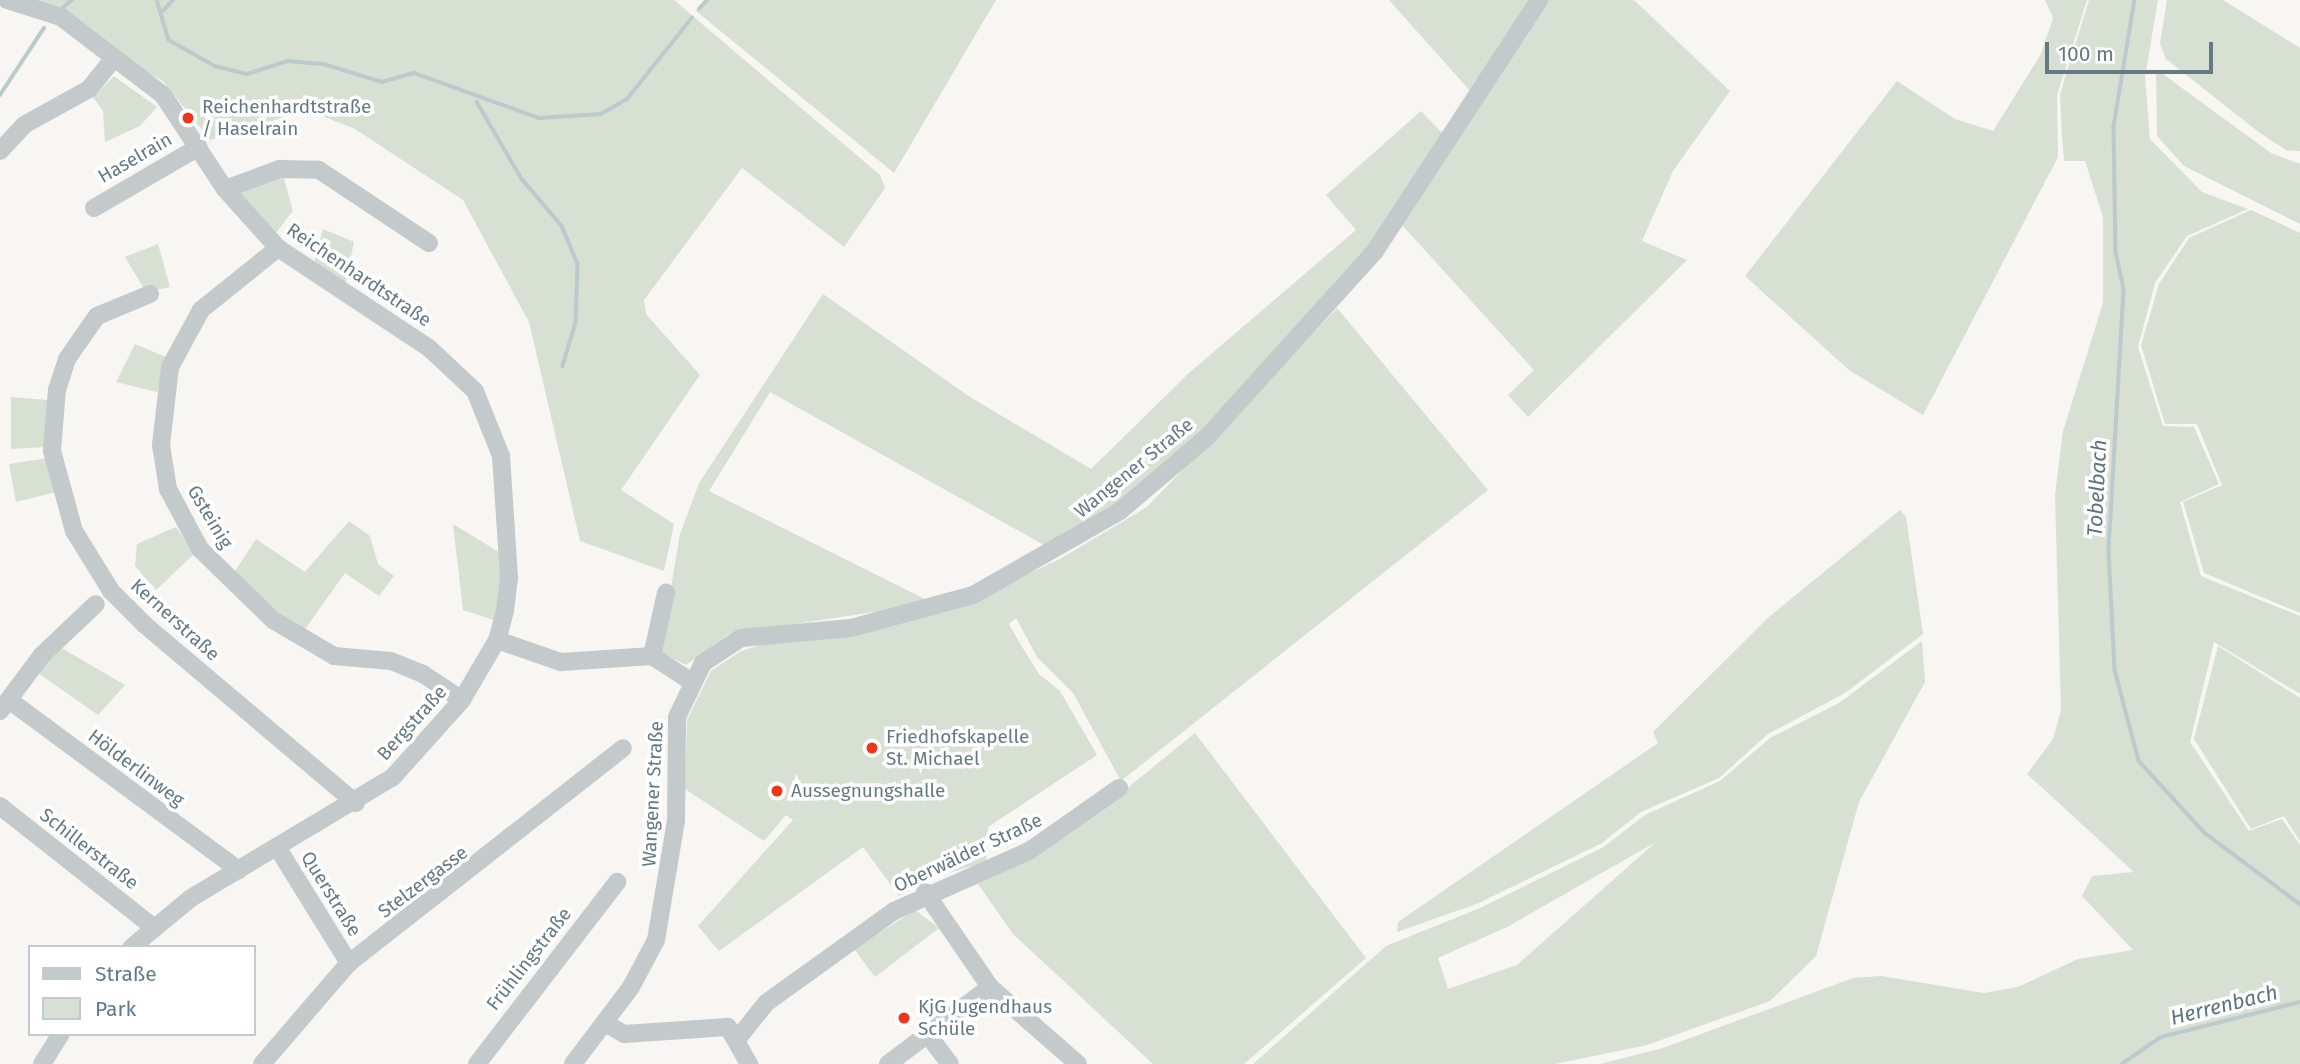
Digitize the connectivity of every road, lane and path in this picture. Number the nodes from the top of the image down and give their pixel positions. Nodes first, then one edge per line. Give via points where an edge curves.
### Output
1 (7, 0) edge
2 (1539, 0) edge
3 (112, 61) junction
4 (199, 147) junction
5 (0, 151) edge
6 (225, 189) junction
7 (94, 208) dead end
8 (429, 243) dead end
9 (278, 248) junction
10 (150, 295) dead end
11 (666, 593) dead end
12 (96, 604) dead end
13 (497, 640) junction
14 (652, 656) junction
15 (689, 680) junction
16 (461, 700) junction
17 (4, 706) edge
18 (623, 748) dead end
19 (1119, 788) dead end
20 (356, 803) junction
21 (0, 806) edge
22 (277, 847) junction
23 (239, 870) junction
24 (617, 882) dead end
25 (925, 892) junction
26 (152, 926) junction
27 (134, 945) edge
28 (349, 963) junction
29 (990, 987) junction
30 (604, 1023) junction
31 (928, 1035) junction
32 (60, 1036) edge
33 (739, 1037) junction
34 (42, 1064) edge
35 (262, 1064) edge
36 (477, 1064) edge
37 (573, 1064) edge
38 (749, 1064) edge
39 (888, 1064) edge
40 (950, 1064) edge
41 (1077, 1064) edge

1 - 3 street, Reichenhardtstraße via 61,17
2 - 15 street, Wangener Straße via 1375,251 1217,426 1120,512 973,595 851,628 741,638 712,654
3 - 4 street, Reichenhardtstraße via 163,94
3 - 5 street via 89,89 24,125
4 - 6 street, Reichenhardtstraße
4 - 7 street, Haselrain
6 - 8 street via 280,169 319,170
6 - 9 street, Reichenhardtstraße
9 - 13 street, Reichenhardtstraße via 429,348 475,391 501,456 506,503 509,579
9 - 16 street, Gsteinig via 201,310 170,367 161,445 168,489 200,549 281,626 334,656 400,665
10 - 20 street, Kernerstraße via 97,316 67,359 57,389 52,451 74,531 111,591 145,625
11 - 14 street
12 - 17 street via 42,656
13 - 14 street via 561,663
13 - 16 street, Bergstraße
14 - 15 street
15 - 30 street, Wangener Straße via 676,724 676,821 663,917 645,964
16 - 20 street, Bergstraße via 426,745
17 - 23 street, Hölderlinweg
18 - 28 street, Stelzergasse
19 - 25 street, Oberwälder Straße via 1040,845
20 - 22 street, Bergstraße
21 - 26 street, Schillerstraße
22 - 23 street, Bergstraße
22 - 28 street, Querstraße
23 - 26 street, Bergstraße
24 - 36 street, Frühlingstraße
25 - 29 street
25 - 33 street, Oberwälder Straße via 766,1003
26 - 27 street, Bergstraße
28 - 35 street, Stelzergasse
29 - 31 street
29 - 41 street
30 - 33 street via 640,1034 714,1025
30 - 37 street, Wangener Straße
31 - 39 street
31 - 40 street
32 - 34 street
33 - 38 street

